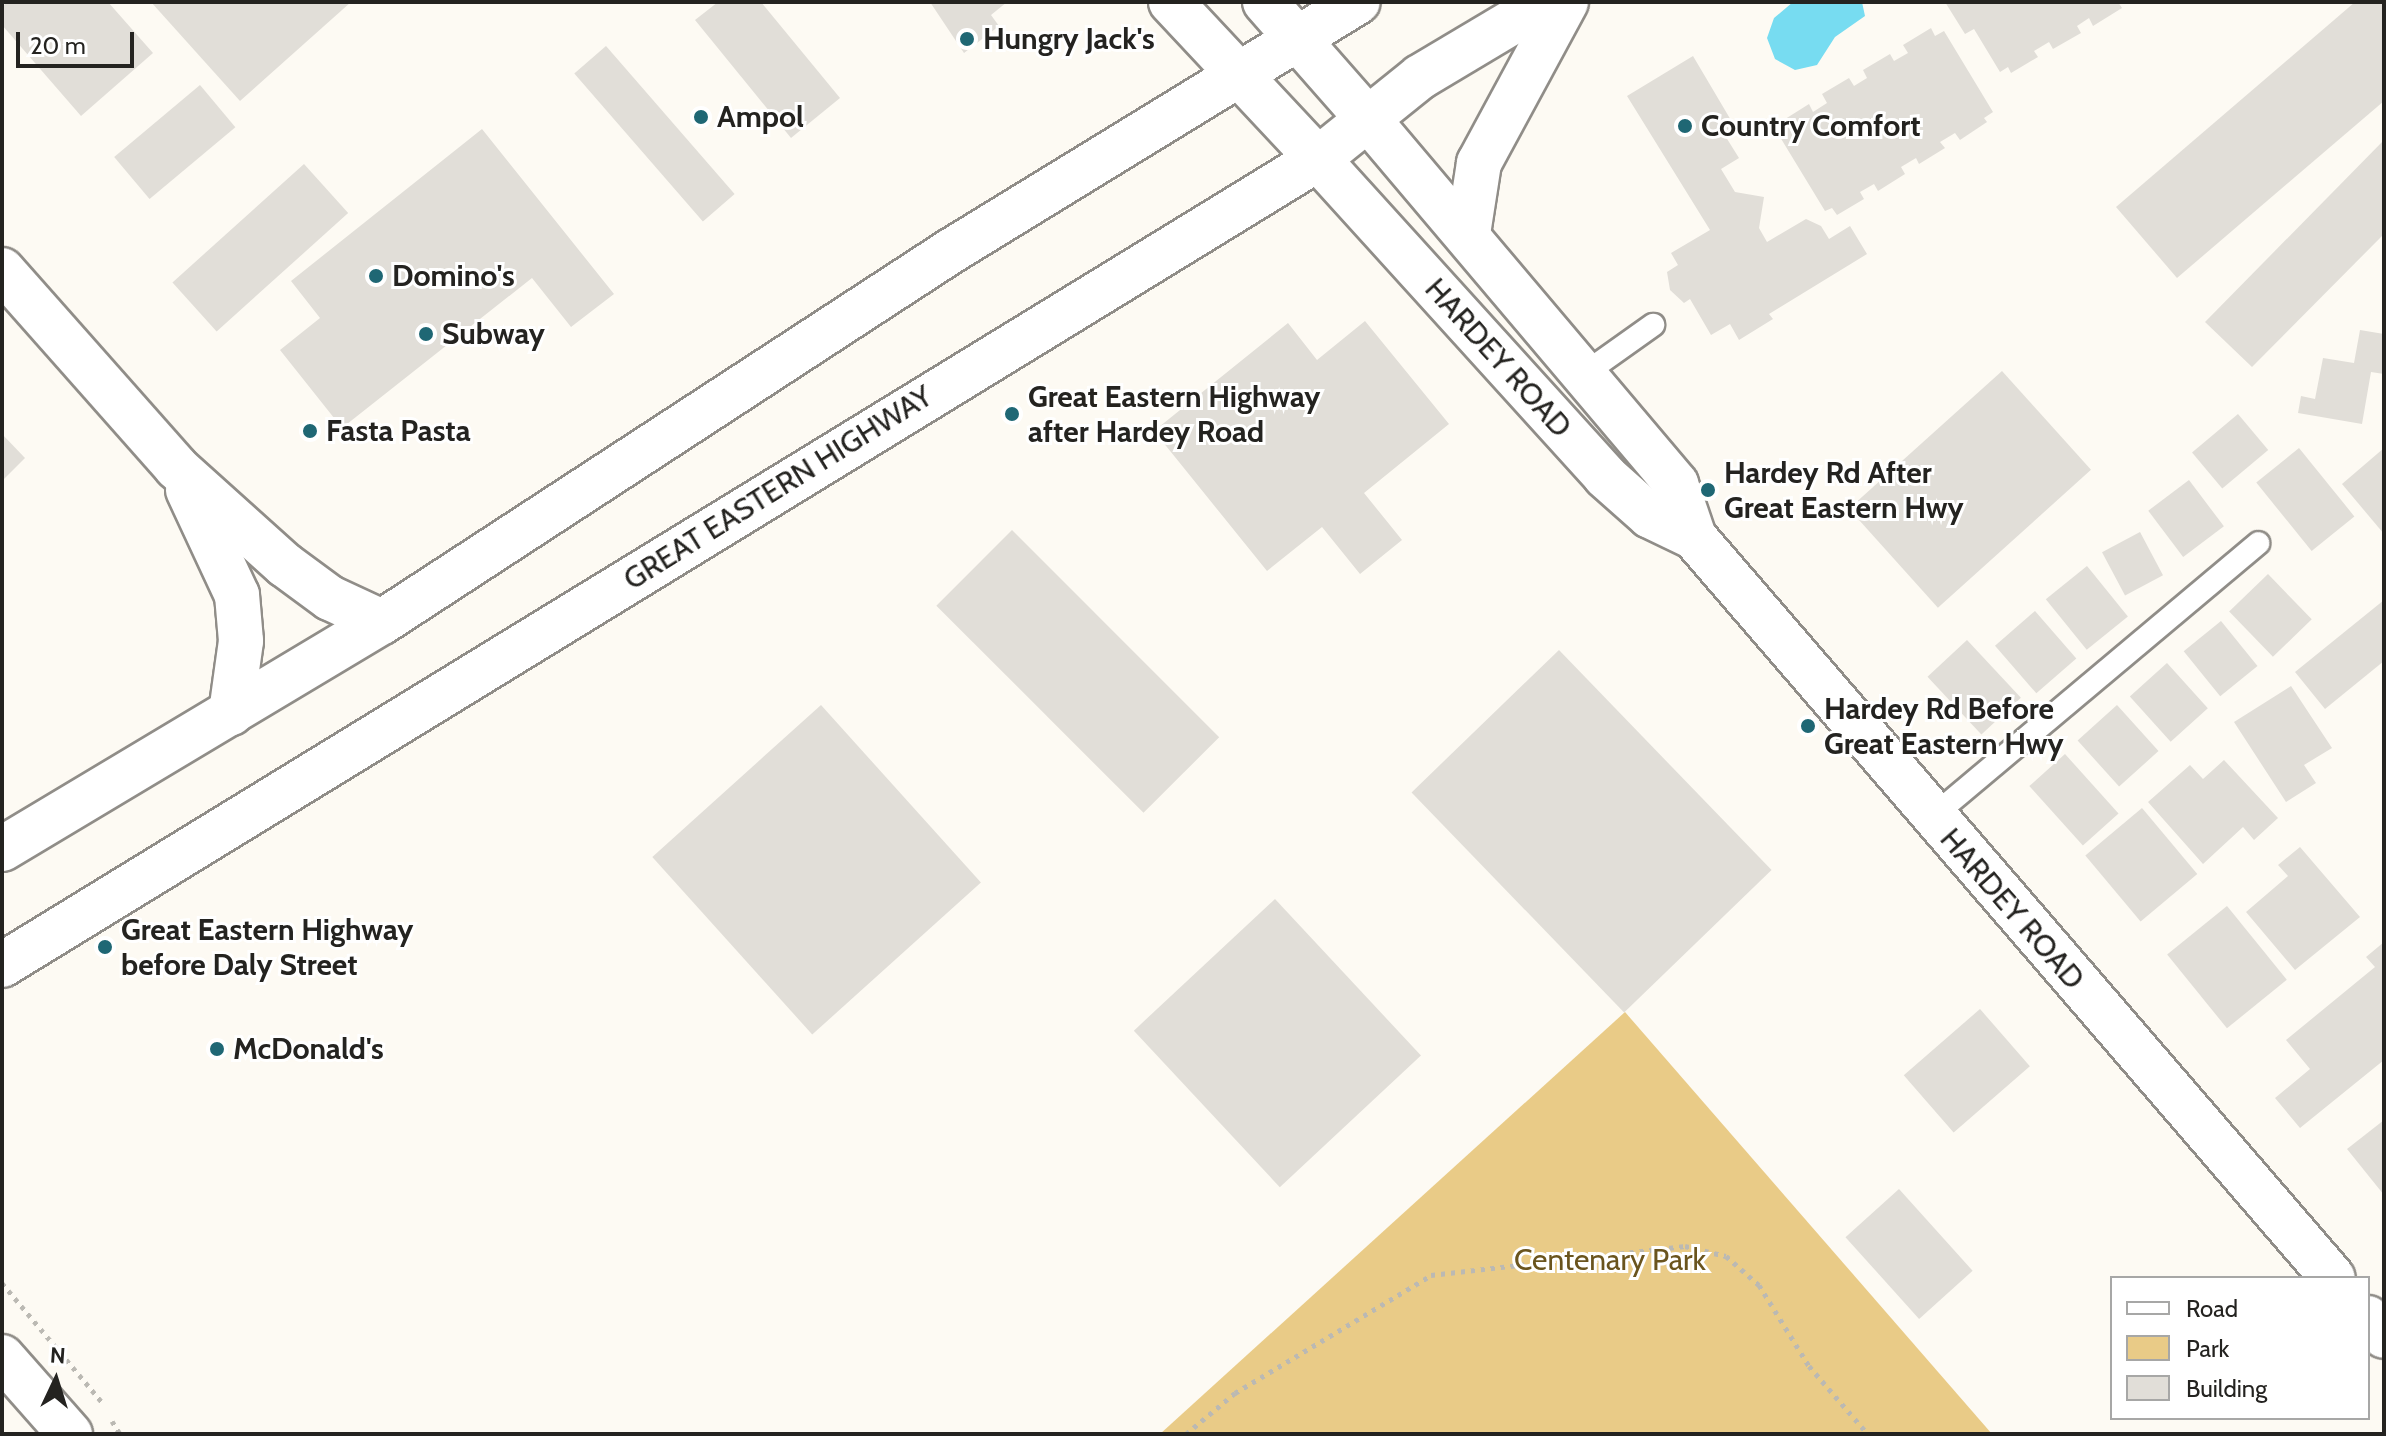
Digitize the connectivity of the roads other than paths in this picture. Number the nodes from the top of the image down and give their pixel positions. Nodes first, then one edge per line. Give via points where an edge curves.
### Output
1 (1171, 2) edge
2 (1265, 2) edge
3 (1358, 2) edge
4 (1546, 2) edge
5 (1566, 2) edge
6 (1298, 39) junction
7 (1239, 72) junction
8 (1367, 118) junction
9 (1318, 159) junction
10 (1468, 234) junction
11 (2, 270) edge
12 (1653, 325) dead end
13 (1584, 374) junction
14 (176, 467) junction
15 (1694, 537) junction
16 (2258, 543) dead end
17 (382, 622) junction
18 (231, 713) junction
19 (1932, 817) junction
20 (2, 849) edge
21 (2, 965) edge
22 (2331, 1276) edge
23 (2370, 1320) edge
24 (2384, 1336) edge
25 (2, 1357) edge
26 (70, 1434) edge

1 - 7 main road, HARDEY ROAD
2 - 6 main road, HARDEY ROAD
3 - 6 main road
4 - 8 main road, GREAT EASTERN HIGHWAY via 1420,77
5 - 10 main road via 1479,163
6 - 7 main road
6 - 8 main road, HARDEY ROAD
7 - 9 main road, HARDEY ROAD
7 - 17 main road via 939,259
8 - 9 main road, GREAT EASTERN HIGHWAY
8 - 10 main road, HARDEY ROAD
9 - 15 main road, HARDEY ROAD via 1605,476 1650,516
9 - 21 main road, GREAT EASTERN HIGHWAY
10 - 13 main road, HARDEY ROAD
11 - 14 main road
12 - 13 lane
13 - 15 main road, HARDEY ROAD via 1676,484
14 - 17 main road via 285,565 330,598
14 - 18 main road via 237,595 241,641
15 - 19 main road, HARDEY ROAD
16 - 19 lane
17 - 18 main road
18 - 20 main road
19 - 22 main road, HARDEY ROAD
23 - 24 main road
25 - 26 main road

